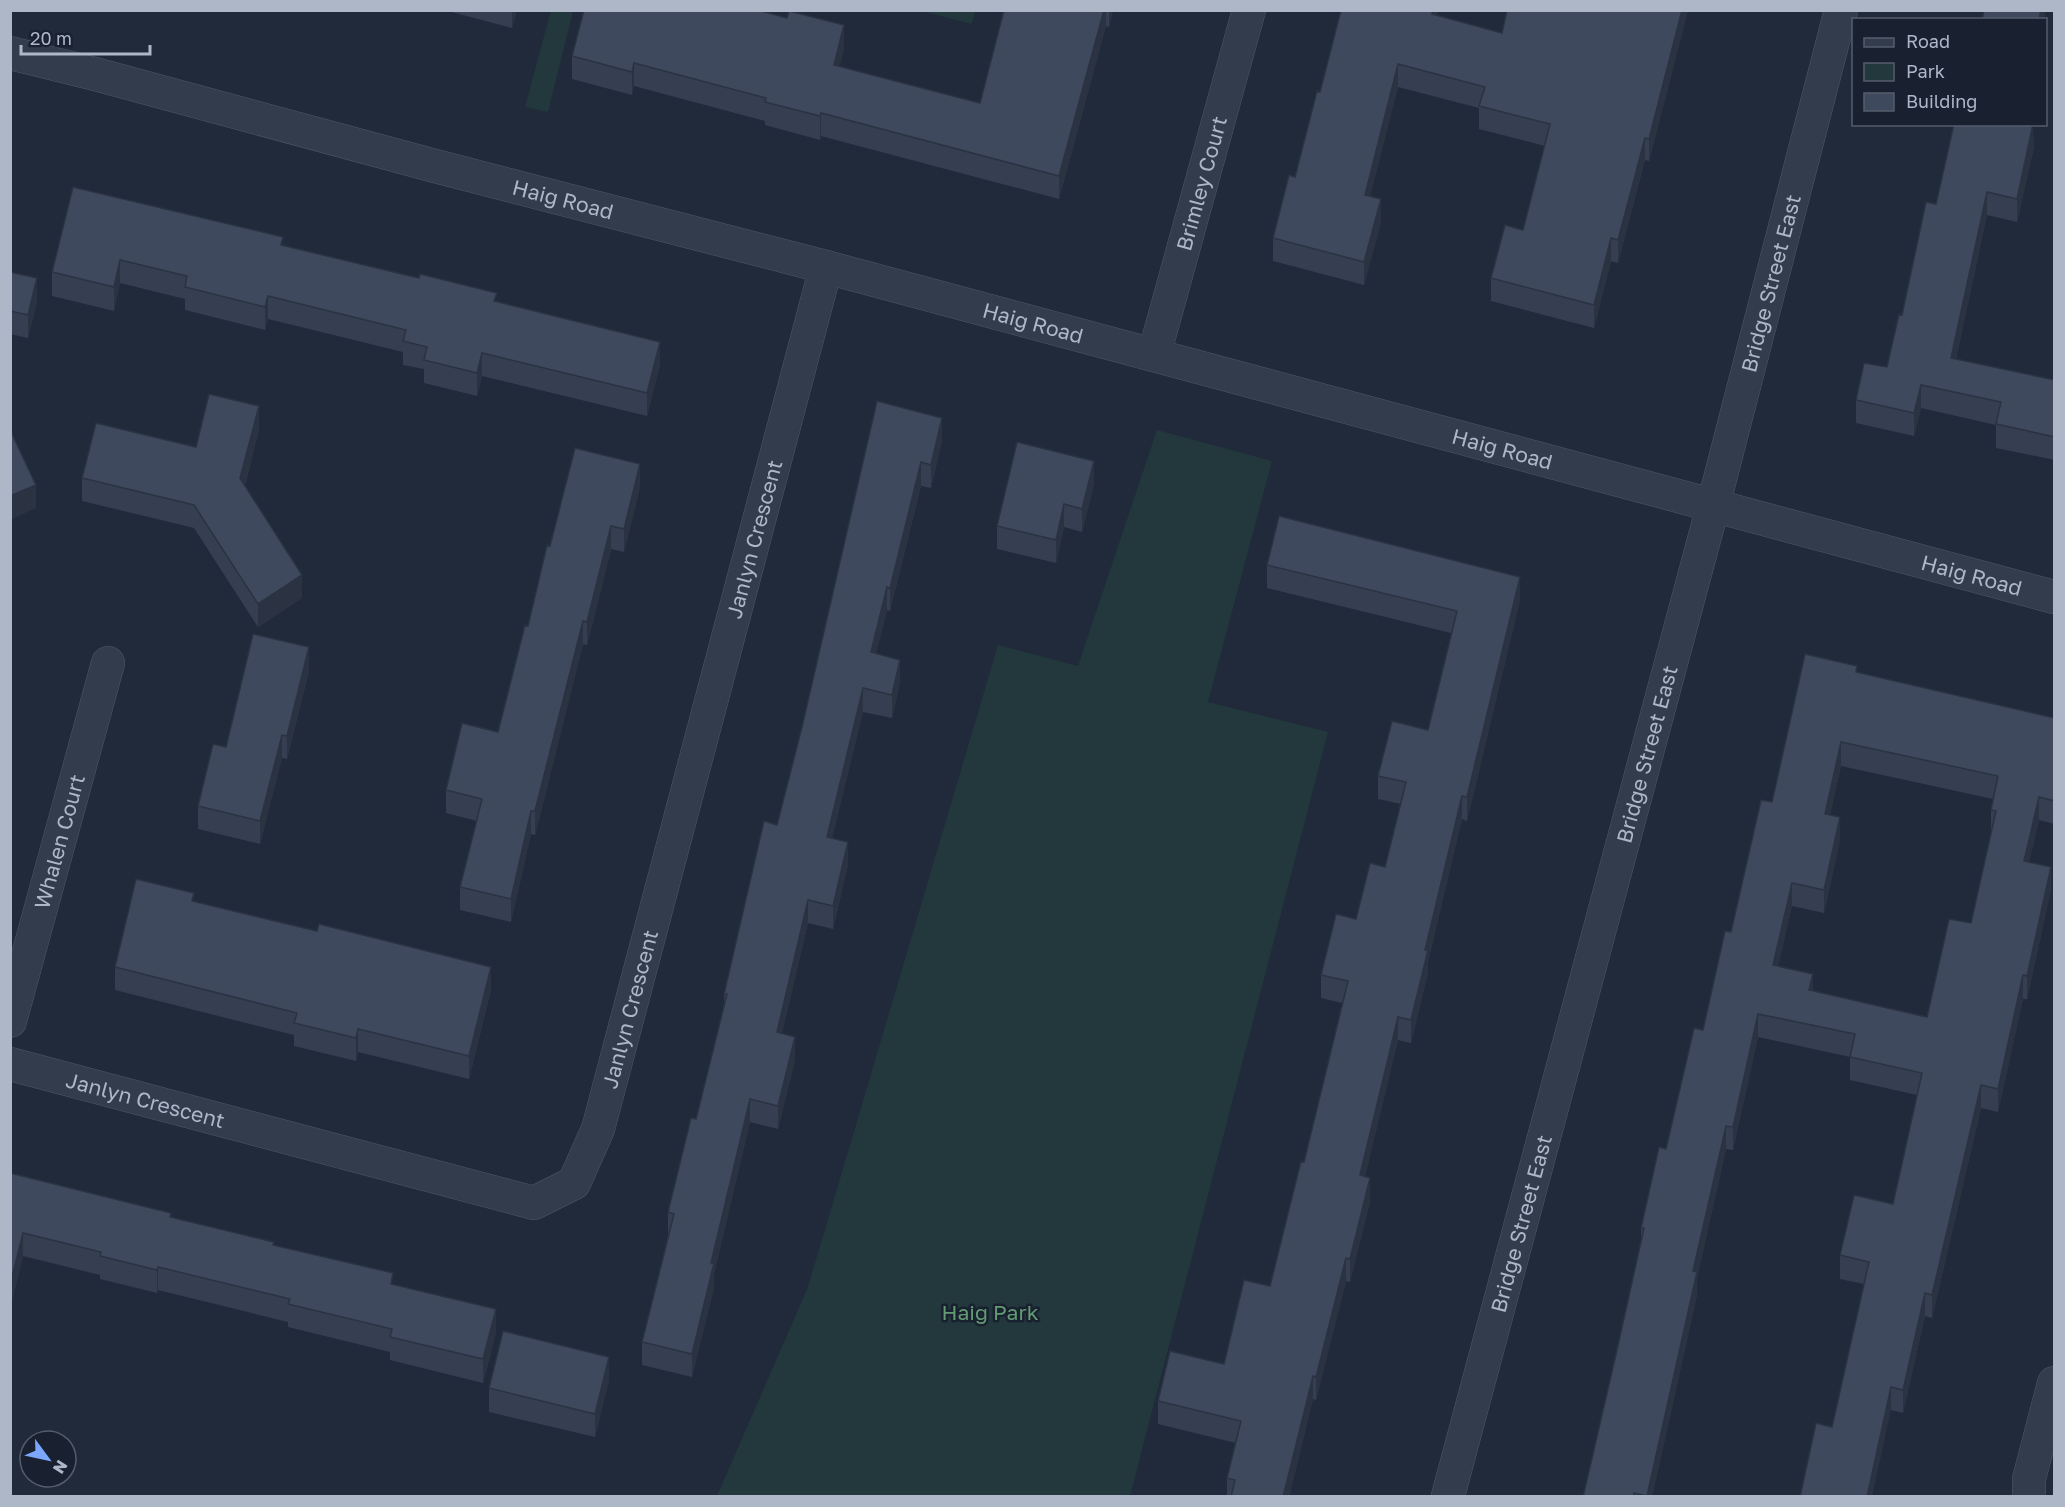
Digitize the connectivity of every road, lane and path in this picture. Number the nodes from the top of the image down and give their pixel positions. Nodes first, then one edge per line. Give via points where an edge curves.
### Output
1 (1249, 10) edge
2 (1841, 10) edge
3 (10, 53) edge
4 (826, 267) junction
5 (1154, 355) junction
6 (1713, 506) junction
7 (2055, 597) edge
8 (108, 663) dead end
9 (10, 1021) edge
10 (10, 1064) edge
11 (2055, 1383) edge
12 (1449, 1497) edge
13 (2029, 1497) edge

1 - 5 street, Brimley Court
2 - 6 street, Bridge Street East
3 - 4 street, Haig Road
4 - 5 street, Haig Road
4 - 10 street, Janlyn Crescent via 598,1129 574,1183 534,1203
5 - 6 street, Haig Road
6 - 7 street, Haig Road
6 - 12 street, Bridge Street East
8 - 9 street, Whalen Court
11 - 13 street via 2029,1479

